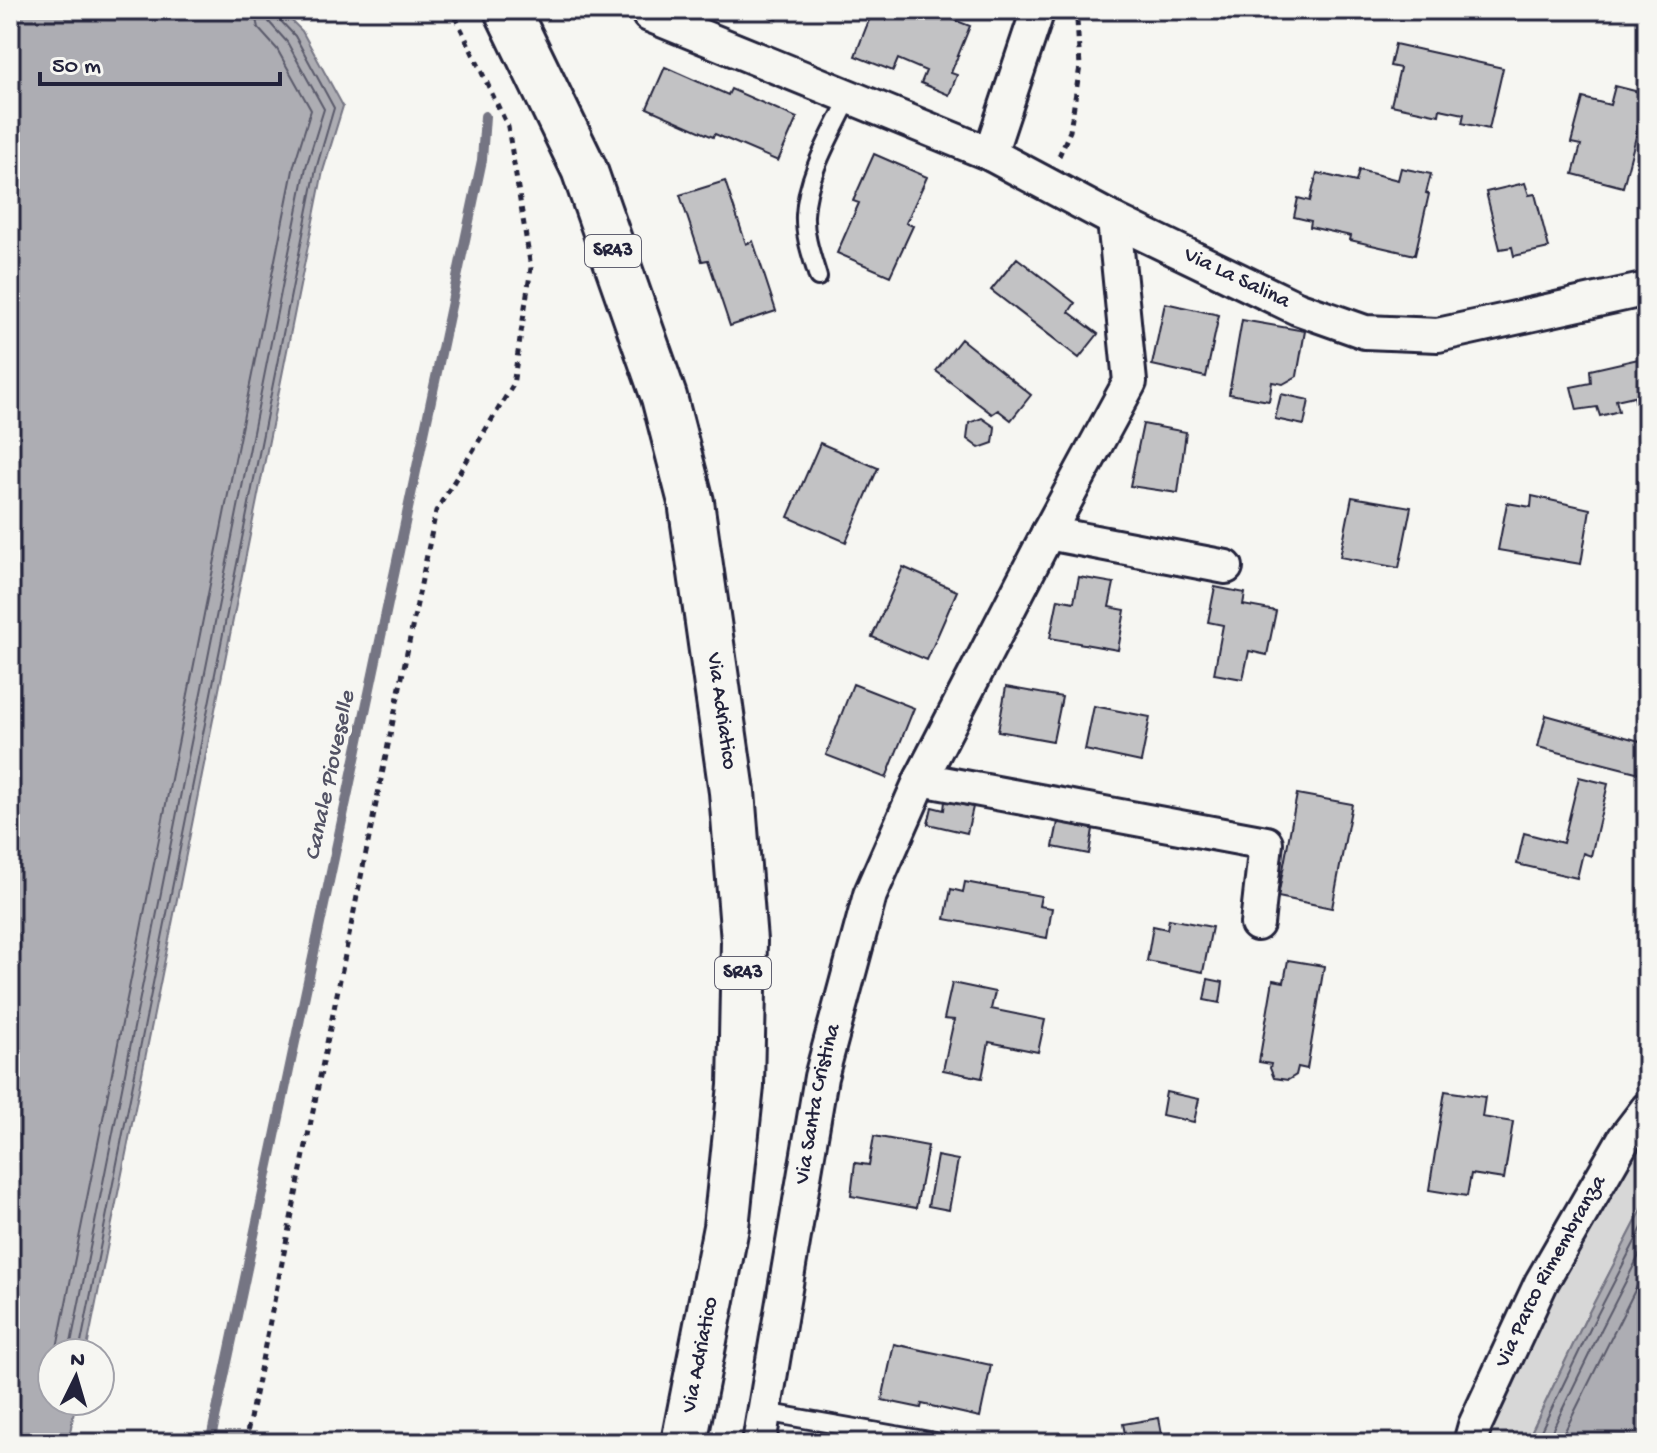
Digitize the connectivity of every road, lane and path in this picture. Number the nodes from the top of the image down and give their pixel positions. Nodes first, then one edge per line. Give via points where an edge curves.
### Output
1 (452, 10) edge
2 (507, 10) edge
3 (651, 10) edge
4 (1038, 10) edge
5 (1055, 10) edge
6 (850, 96) junction
7 (990, 154) junction
8 (1047, 184) junction
9 (1114, 220) junction
10 (818, 277) dead end
11 (1647, 289) edge
12 (1048, 533) junction
13 (1226, 567) dead end
14 (921, 779) junction
15 (1257, 924) dead end
16 (1647, 1109) edge
17 (762, 1427) edge
18 (245, 1443) edge
19 (684, 1443) edge
20 (941, 1443) edge
21 (1470, 1443) edge

1 - 18 path via 508,127 531,268 513,385 436,511
2 - 19 main road, Via Adriatico / SR43 via 584,169 664,397 691,502 732,792 744,941 741,1086 726,1227
3 - 6 street, Via La Salina via 649,15
4 - 7 street
5 - 8 path via 1077,21 1080,66 1070,131
6 - 7 street, Via La Salina
6 - 10 lane via 811,177 805,215
7 - 8 street, Via La Salina
8 - 9 street, Via La Salina
9 - 11 street, Via La Salina via 1297,308 1365,332 1438,335
9 - 12 street, Via Santa Cristina via 1130,382
12 - 13 street
12 - 14 street, Via Santa Cristina
14 - 15 street via 1266,843
14 - 17 street, Via Santa Cristina via 870,895 821,1077
16 - 21 street, Via Parco Rimembranza via 1624,1139 1541,1283
17 - 20 lane

